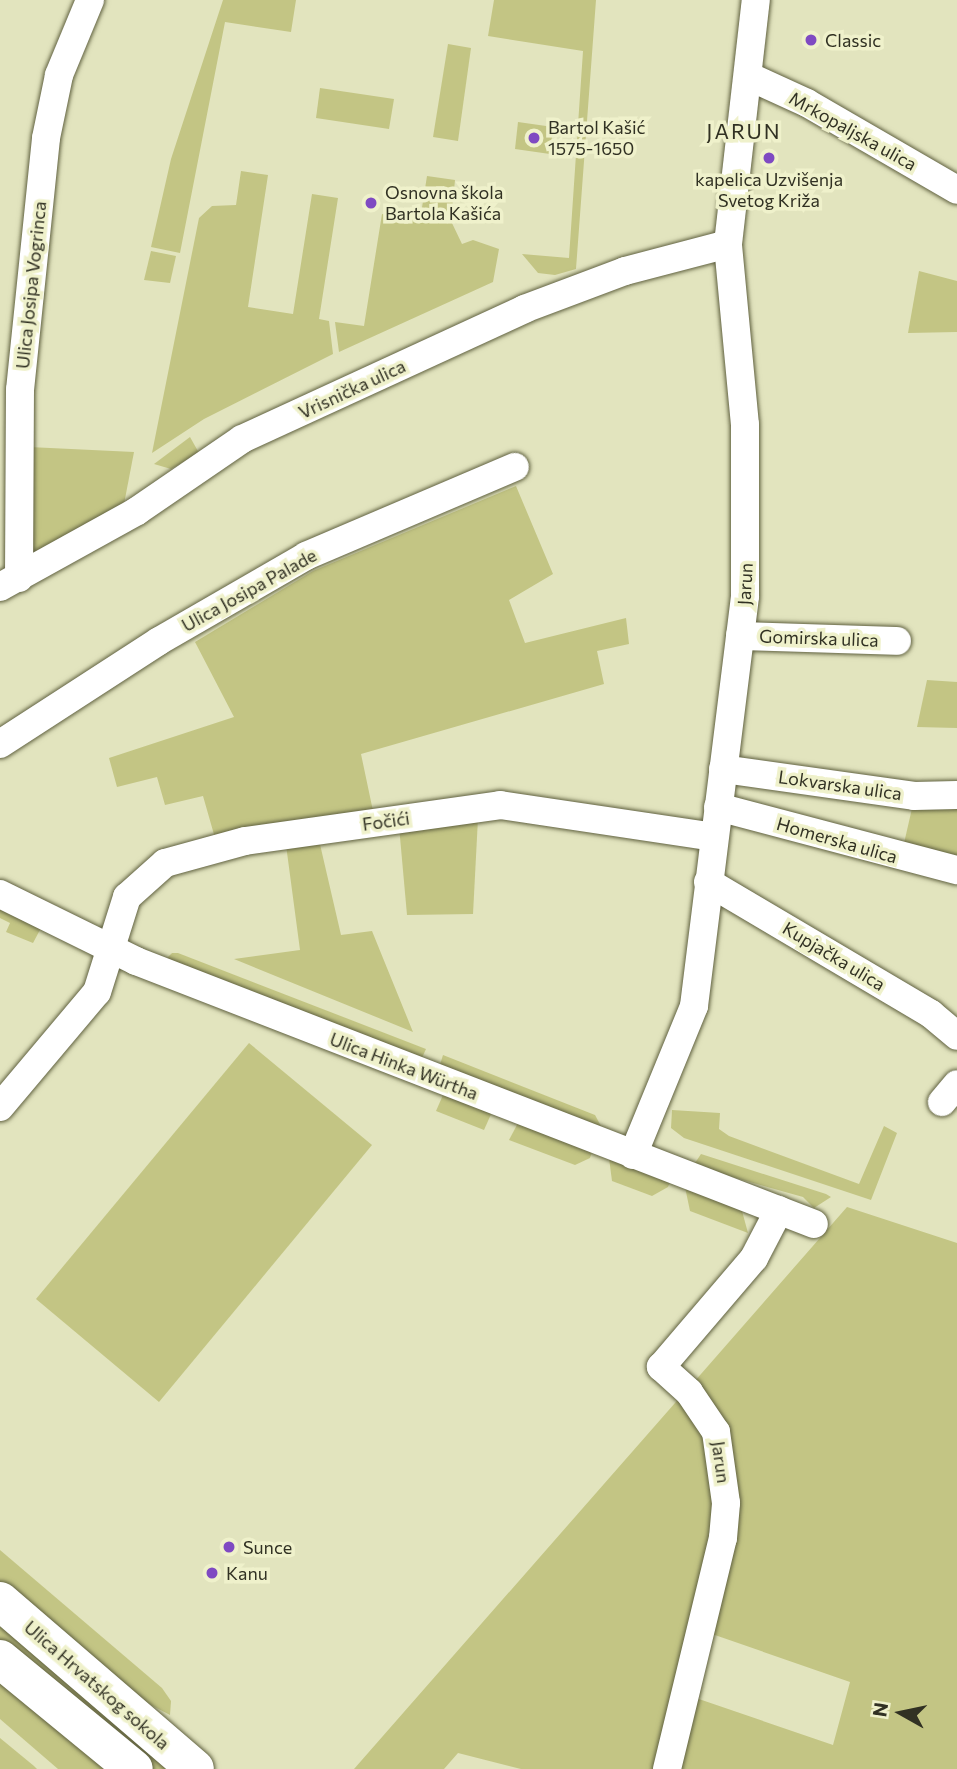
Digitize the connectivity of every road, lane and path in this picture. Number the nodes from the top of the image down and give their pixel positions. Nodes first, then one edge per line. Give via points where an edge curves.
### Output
1 (90, 0) edge
2 (756, 0) edge
3 (748, 76) junction
4 (957, 190) edge
5 (728, 244) junction
6 (515, 467) dead end
7 (9, 582) edge
8 (740, 636) junction
9 (897, 641) dead end
10 (0, 744) edge
11 (723, 769) junction
12 (957, 795) edge
13 (718, 807) junction
14 (714, 837) junction
15 (957, 870) edge
16 (708, 883) junction
17 (0, 894) edge
18 (111, 950) junction
19 (957, 1036) edge
20 (0, 1107) edge
21 (633, 1155) junction
22 (779, 1210) junction
23 (814, 1224) dead end
24 (0, 1601) edge
25 (0, 1659) edge
26 (134, 1769) edge
27 (195, 1769) edge
28 (667, 1769) edge

1 - 7 street, Ulica Josipa Vogrinca via 59,75 46,138 20,390
2 - 3 street, Jarun
3 - 4 street, Mrkopaljska ulica
3 - 5 street, Jarun
5 - 7 street, Vrisnička ulica via 625,271 524,309 242,439 137,511
5 - 8 street, Jarun via 746,425 748,506
6 - 10 street, Ulica Josipa Palade via 306,556 159,641
8 - 9 street, Gomirska ulica
8 - 11 street, Jarun
11 - 12 street, Lokvarska ulica via 914,796
11 - 13 street, Jarun
13 - 14 street, Jarun
13 - 15 street, Homerska ulica
14 - 16 street, Jarun
14 - 18 street, Fočići via 500,805 245,841 165,863 139,883 124,903
16 - 19 street, Kupjačka ulica via 919,1007
16 - 21 street, Jarun via 694,1006
17 - 18 street, Ulica Hinka Würtha
18 - 20 street, Fočići via 97,992
18 - 21 street, Ulica Hinka Würtha
21 - 22 street, Ulica Hinka Würtha
22 - 23 street, Ulica Hinka Würtha
22 - 28 street, Jarun via 754,1258 661,1367 690,1392 716,1432 726,1503 723,1538
24 - 27 street, Ulica Hrvatskog sokola
25 - 26 street

